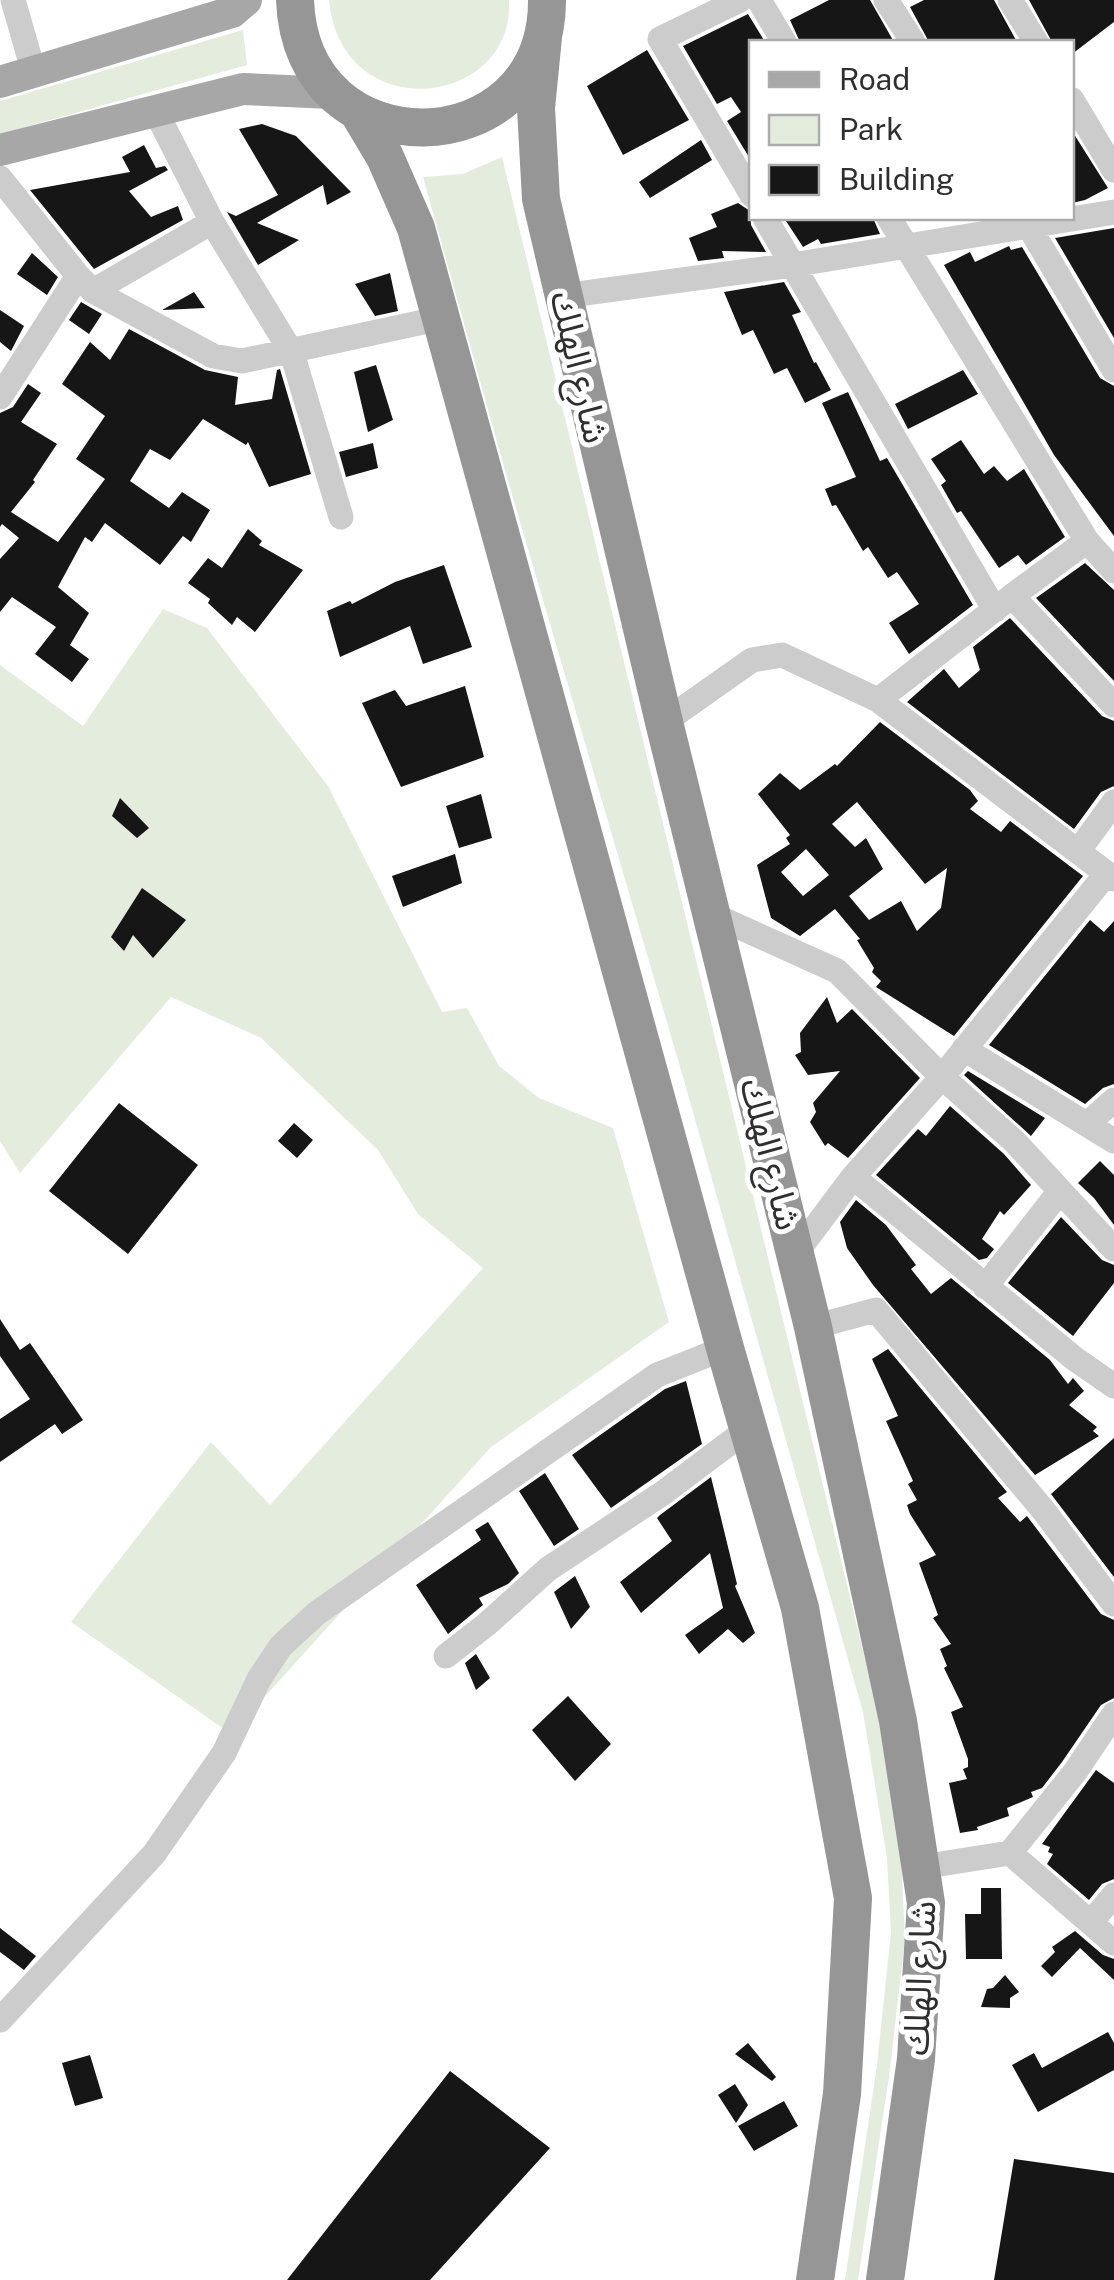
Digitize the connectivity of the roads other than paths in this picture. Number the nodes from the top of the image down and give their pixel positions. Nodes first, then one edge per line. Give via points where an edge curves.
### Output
1 (13, 0) edge
2 (246, 0) edge
3 (295, 0) edge
4 (740, 0) edge
5 (759, 0) edge
6 (886, 0) edge
7 (1010, 0) edge
8 (548, 10) edge
9 (783, 40) edge
10 (912, 40) edge
11 (1035, 40) edge
12 (34, 73) junction
13 (0, 82) edge
14 (1074, 103) edge
15 (346, 104) junction
16 (156, 112) junction
17 (0, 150) edge
18 (1114, 170) edge
19 (749, 190) edge
20 (3, 192) edge
21 (1114, 212) edge
22 (1074, 216) edge
23 (765, 220) edge
24 (890, 220) edge
25 (1026, 221) edge
26 (212, 222) junction
27 (906, 244) junction
28 (792, 265) junction
29 (86, 284) junction
30 (564, 296) junction
31 (442, 318) junction
32 (292, 353) junction
33 (1114, 370) edge
34 (0, 396) edge
35 (341, 517) dead end
36 (1087, 541) junction
37 (1114, 571) edge
38 (1004, 603) junction
39 (878, 700) junction
40 (1114, 705) edge
41 (664, 722) junction
42 (1114, 802) edge
43 (1079, 850) junction
44 (1110, 876) edge
45 (713, 915) junction
46 (964, 1050) junction
47 (942, 1077) junction
48 (1114, 1100) edge
49 (1087, 1124) junction
50 (1114, 1140) edge
51 (853, 1177) junction
52 (1060, 1191) junction
53 (1114, 1249) edge
54 (796, 1252) junction
55 (985, 1287) junction
56 (813, 1328) junction
57 (724, 1348) junction
58 (1114, 1386) edge
59 (748, 1429) junction
60 (1114, 1604) edge
61 (446, 1656) dead end
62 (1114, 1714) edge
63 (1010, 1853) junction
64 (921, 1866) junction
65 (1114, 1895) edge
66 (1091, 1922) junction
67 (1114, 1943) edge
68 (0, 2020) edge
69 (815, 2280) edge
70 (884, 2280) edge

1 - 12 street
2 - 12 main road via 232,12
3 - 15 highway, شارع الهلك via 308,62
4 - 19 street via 660,39
5 - 9 street
6 - 10 street
7 - 11 street
8 - 15 highway via 528,72 503,100 471,120 434,129 396,128
8 - 30 highway, شارع الهلك via 536,108 541,199
12 - 13 main road
14 - 18 street
15 - 16 main road via 243,88
15 - 31 highway, شارع الهلك via 385,157 416,228
16 - 17 main road
16 - 26 street
20 - 29 street
21 - 22 street
23 - 28 street
24 - 27 street
25 - 27 street
25 - 33 street
26 - 29 street
26 - 32 street
27 - 28 street
27 - 36 street
28 - 30 street
28 - 38 street
29 - 32 street via 213,356 242,362
29 - 34 street
30 - 41 highway, شارع الهلك
31 - 32 street
31 - 57 highway, شارع الهلك
32 - 35 street
36 - 37 street
36 - 38 street
38 - 39 street
38 - 40 street
39 - 41 street via 782,656 752,660
39 - 43 street
41 - 45 highway, شارع الهلك
42 - 43 street
43 - 44 street
44 - 46 street
45 - 47 street via 837,971
45 - 54 highway, شارع الهلك
46 - 47 street
46 - 49 street
47 - 51 street
47 - 52 street
48 - 49 street
49 - 50 street
51 - 54 street
51 - 55 street
52 - 53 street
52 - 55 street
54 - 56 highway, شارع الهلك
55 - 58 street
56 - 60 street via 876,1310
56 - 64 highway, شارع الهلك via 898,1721
57 - 59 highway, شارع الهلك
57 - 68 street via 657,1375 318,1612 281,1646 224,1752 154,1854
59 - 61 street via 548,1569
59 - 69 highway, شارع الهلك via 800,1608 853,1898 842,2094
62 - 63 street
63 - 64 street
63 - 66 street
64 - 70 highway, شارع الهلك via 926,1903 916,2059
65 - 66 street
66 - 67 street

